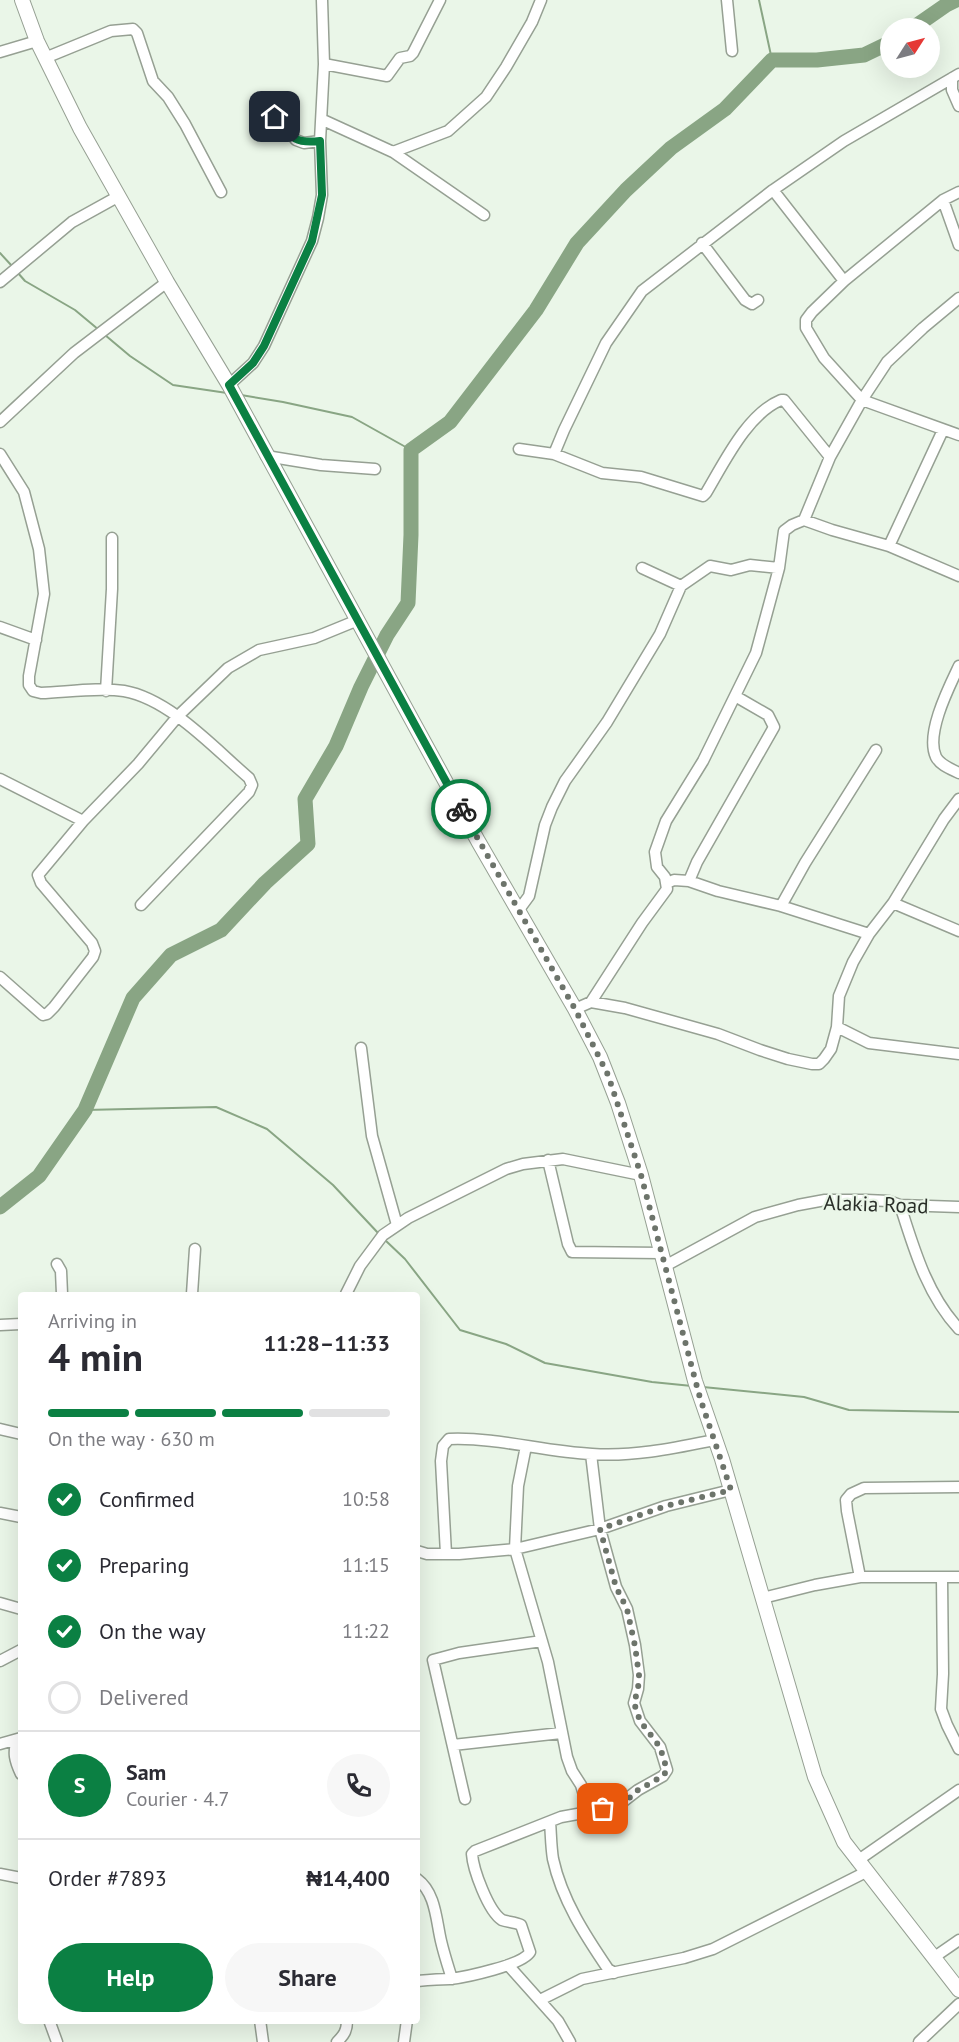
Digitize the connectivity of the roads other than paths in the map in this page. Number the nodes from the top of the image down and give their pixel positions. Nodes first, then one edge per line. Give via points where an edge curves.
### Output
1 (22, 0) edge
2 (322, 0) edge
3 (440, 0) edge
4 (541, 0) edge
5 (727, 0) edge
6 (37, 42) junction
7 (732, 51) dead end
8 (0, 52) edge
9 (45, 58) junction
10 (324, 64) junction
11 (955, 76) edge
12 (264, 103) dead end
13 (959, 106) edge
14 (323, 120) junction
15 (320, 141) junction
16 (393, 152) junction
17 (773, 190) junction
18 (221, 192) dead end
19 (959, 192) edge
20 (119, 196) junction
21 (943, 200) junction
22 (484, 215) dead end
23 (702, 243) junction
24 (959, 245) edge
25 (844, 281) junction
26 (0, 282) edge
27 (167, 282) junction
28 (959, 298) edge
29 (758, 300) dead end
30 (232, 391) junction
31 (862, 400) junction
32 (0, 422) edge
33 (943, 430) junction
34 (959, 435) edge
35 (519, 449) dead end
36 (0, 454) edge
37 (554, 454) junction
38 (266, 456) junction
39 (830, 457) junction
40 (375, 469) dead end
41 (804, 520) junction
42 (112, 538) dead end
43 (889, 546) junction
44 (642, 567) dead end
45 (779, 568) junction
46 (959, 576) edge
47 (681, 586) junction
48 (358, 620) junction
49 (0, 627) edge
50 (36, 640) junction
51 (959, 666) edge
52 (106, 691) junction
53 (735, 696) junction
54 (178, 716) junction
55 (876, 750) dead end
56 (959, 773) edge
57 (0, 779) edge
58 (959, 799) edge
59 (83, 821) junction
60 (688, 880) junction
61 (667, 883) junction
62 (893, 903) junction
63 (141, 904) dead end
64 (782, 906) junction
65 (518, 911) junction
66 (959, 931) edge
67 (869, 934) junction
68 (0, 977) edge
69 (591, 1002) junction
70 (575, 1009) junction
71 (837, 1027) junction
72 (361, 1048) dead end
73 (959, 1054) edge
74 (548, 1160) junction
75 (641, 1175) junction
76 (900, 1205) junction
77 (959, 1207) edge
78 (390, 1230) junction
79 (195, 1249) dead end
80 (663, 1260) junction
81 (57, 1264) dead end
82 (62, 1292) edge
83 (192, 1292) edge
84 (347, 1292) edge
85 (18, 1324) edge
86 (0, 1325) edge
87 (959, 1329) edge
88 (0, 1429) edge
89 (18, 1433) edge
90 (716, 1440) junction
91 (526, 1446) junction
92 (591, 1455) junction
93 (959, 1487) edge
94 (731, 1490) junction
95 (0, 1513) edge
96 (18, 1516) edge
97 (600, 1529) junction
98 (515, 1549) junction
99 (420, 1552) edge
100 (446, 1554) junction
101 (860, 1576) junction
102 (959, 1577) edge
103 (942, 1578) junction
104 (763, 1598) junction
105 (0, 1603) edge
106 (18, 1608) edge
107 (542, 1641) junction
108 (18, 1652) edge
109 (0, 1661) edge
110 (561, 1733) junction
111 (18, 1738) edge
112 (18, 1740) edge
113 (0, 1744) edge
114 (453, 1745) junction
115 (959, 1749) edge
116 (18, 1768) edge
117 (959, 1790) edge
118 (465, 1799) dead end
119 (589, 1811) junction
120 (550, 1822) junction
121 (862, 1867) junction
122 (0, 1874) edge
123 (18, 1877) edge
124 (420, 1882) edge
125 (959, 1940) edge
126 (933, 1958) junction
127 (508, 1965) junction
128 (614, 1973) junction
129 (452, 1978) junction
130 (420, 1981) edge
131 (959, 1990) edge
132 (540, 2000) junction
133 (959, 2004) edge
134 (51, 2024) edge
135 (261, 2024) edge
136 (347, 2024) edge
137 (406, 2024) edge
138 (57, 2042) edge
139 (263, 2042) edge
140 (337, 2042) edge
141 (404, 2042) edge
142 (570, 2042) edge
143 (919, 2042) edge

1 - 6 main road
2 - 10 street
3 - 10 street via 413,53 400,58 387,76
4 - 16 street via 532,22 486,97 448,131
5 - 7 street
6 - 8 street
6 - 9 main road
9 - 18 street via 111,31 133,29 153,81 185,124
9 - 20 main road
10 - 14 street
11 - 13 street via 952,90
11 - 17 street via 844,141
12 - 15 street via 296,141
14 - 15 street
14 - 16 street
15 - 30 street via 322,195 312,241 264,346
16 - 22 street
17 - 23 street
17 - 25 street
19 - 21 street
20 - 26 street via 72,222
20 - 27 main road
21 - 24 street
21 - 25 street
23 - 29 street via 745,300 752,304
23 - 37 street via 642,291 616,327 592,368
25 - 31 street via 812,312 806,328 824,357
27 - 30 main road
27 - 32 street via 93,338
28 - 31 street via 887,362
30 - 38 main road
31 - 33 street
31 - 39 street
33 - 34 street
33 - 43 street
35 - 37 street
36 - 50 street via 24,492 35,531 44,594
37 - 39 street via 602,473 641,477 703,496 738,438 781,399
38 - 40 street
38 - 48 main road
39 - 41 street
41 - 43 street
41 - 45 street via 784,531
42 - 52 street
43 - 46 street
44 - 47 street
45 - 47 street via 750,565 731,570 710,566
45 - 53 street via 756,653
47 - 65 street via 660,634 607,722 565,781 541,840 529,896
48 - 54 street via 314,638 259,650 212,682
48 - 65 main road
49 - 50 street
50 - 52 street via 29,676 33,691
51 - 56 street via 940,710 934,738 937,759
52 - 54 street via 136,694
53 - 60 street via 768,715 774,727
53 - 61 street via 703,761 666,821 655,852 657,867
54 - 59 street
54 - 63 street via 249,778 252,785
55 - 64 street
57 - 59 street
58 - 62 street
59 - 68 street via 38,875 92,943 93,957 43,1015
60 - 61 street
60 - 64 street
61 - 69 street via 667,889
62 - 66 street
62 - 67 street
64 - 67 street
65 - 70 main road
67 - 71 street via 840,996
69 - 70 street
69 - 71 street via 626,1008 812,1064 819,1064 831,1049
70 - 75 main road via 608,1075
71 - 73 street via 869,1043
72 - 78 street
74 - 75 street via 575,1160
74 - 78 street via 488,1176
74 - 80 street via 572,1252
75 - 80 main road
76 - 77 street, Alakia Road
76 - 80 street, Alakia Road via 878,1200 838,1200 774,1210
76 - 87 street via 922,1271 948,1318
78 - 84 street via 360,1266
79 - 83 street
80 - 90 main road via 696,1385
81 - 82 street via 62,1271
85 - 86 street
88 - 89 street
90 - 92 street via 654,1451
90 - 94 main road
91 - 92 street
91 - 98 street via 518,1486
91 - 100 street via 460,1439 449,1440 443,1446
92 - 97 street
93 - 101 street via 864,1488 851,1494 846,1500 846,1511
94 - 97 street via 666,1506
94 - 104 main road
95 - 96 street
97 - 98 street
97 - 119 street via 635,1646 639,1675 634,1703 640,1721 660,1747 667,1770 616,1807
98 - 100 street
98 - 107 street
99 - 100 street
101 - 103 street
101 - 104 street
102 - 103 street
103 - 115 street via 941,1709
104 - 121 main road via 815,1777 844,1842
105 - 106 street
107 - 110 street
107 - 114 street via 433,1660
108 - 109 street
110 - 114 street
110 - 119 street
111 - 113 street
112 - 116 street via 14,1748
114 - 118 street
117 - 121 street
119 - 120 street
120 - 127 street via 478,1848 472,1854 477,1875 497,1915 524,1930 528,1957
120 - 128 street via 553,1858 565,1897 583,1931
121 - 126 main road
121 - 128 street via 713,1949
122 - 123 street
124 - 129 street via 432,1900
125 - 126 street
126 - 131 main road
127 - 129 street
127 - 132 street
128 - 132 street via 582,1979
129 - 130 street
132 - 142 street
133 - 143 street
134 - 138 street
135 - 139 street
136 - 140 street via 344,2036
137 - 141 street

